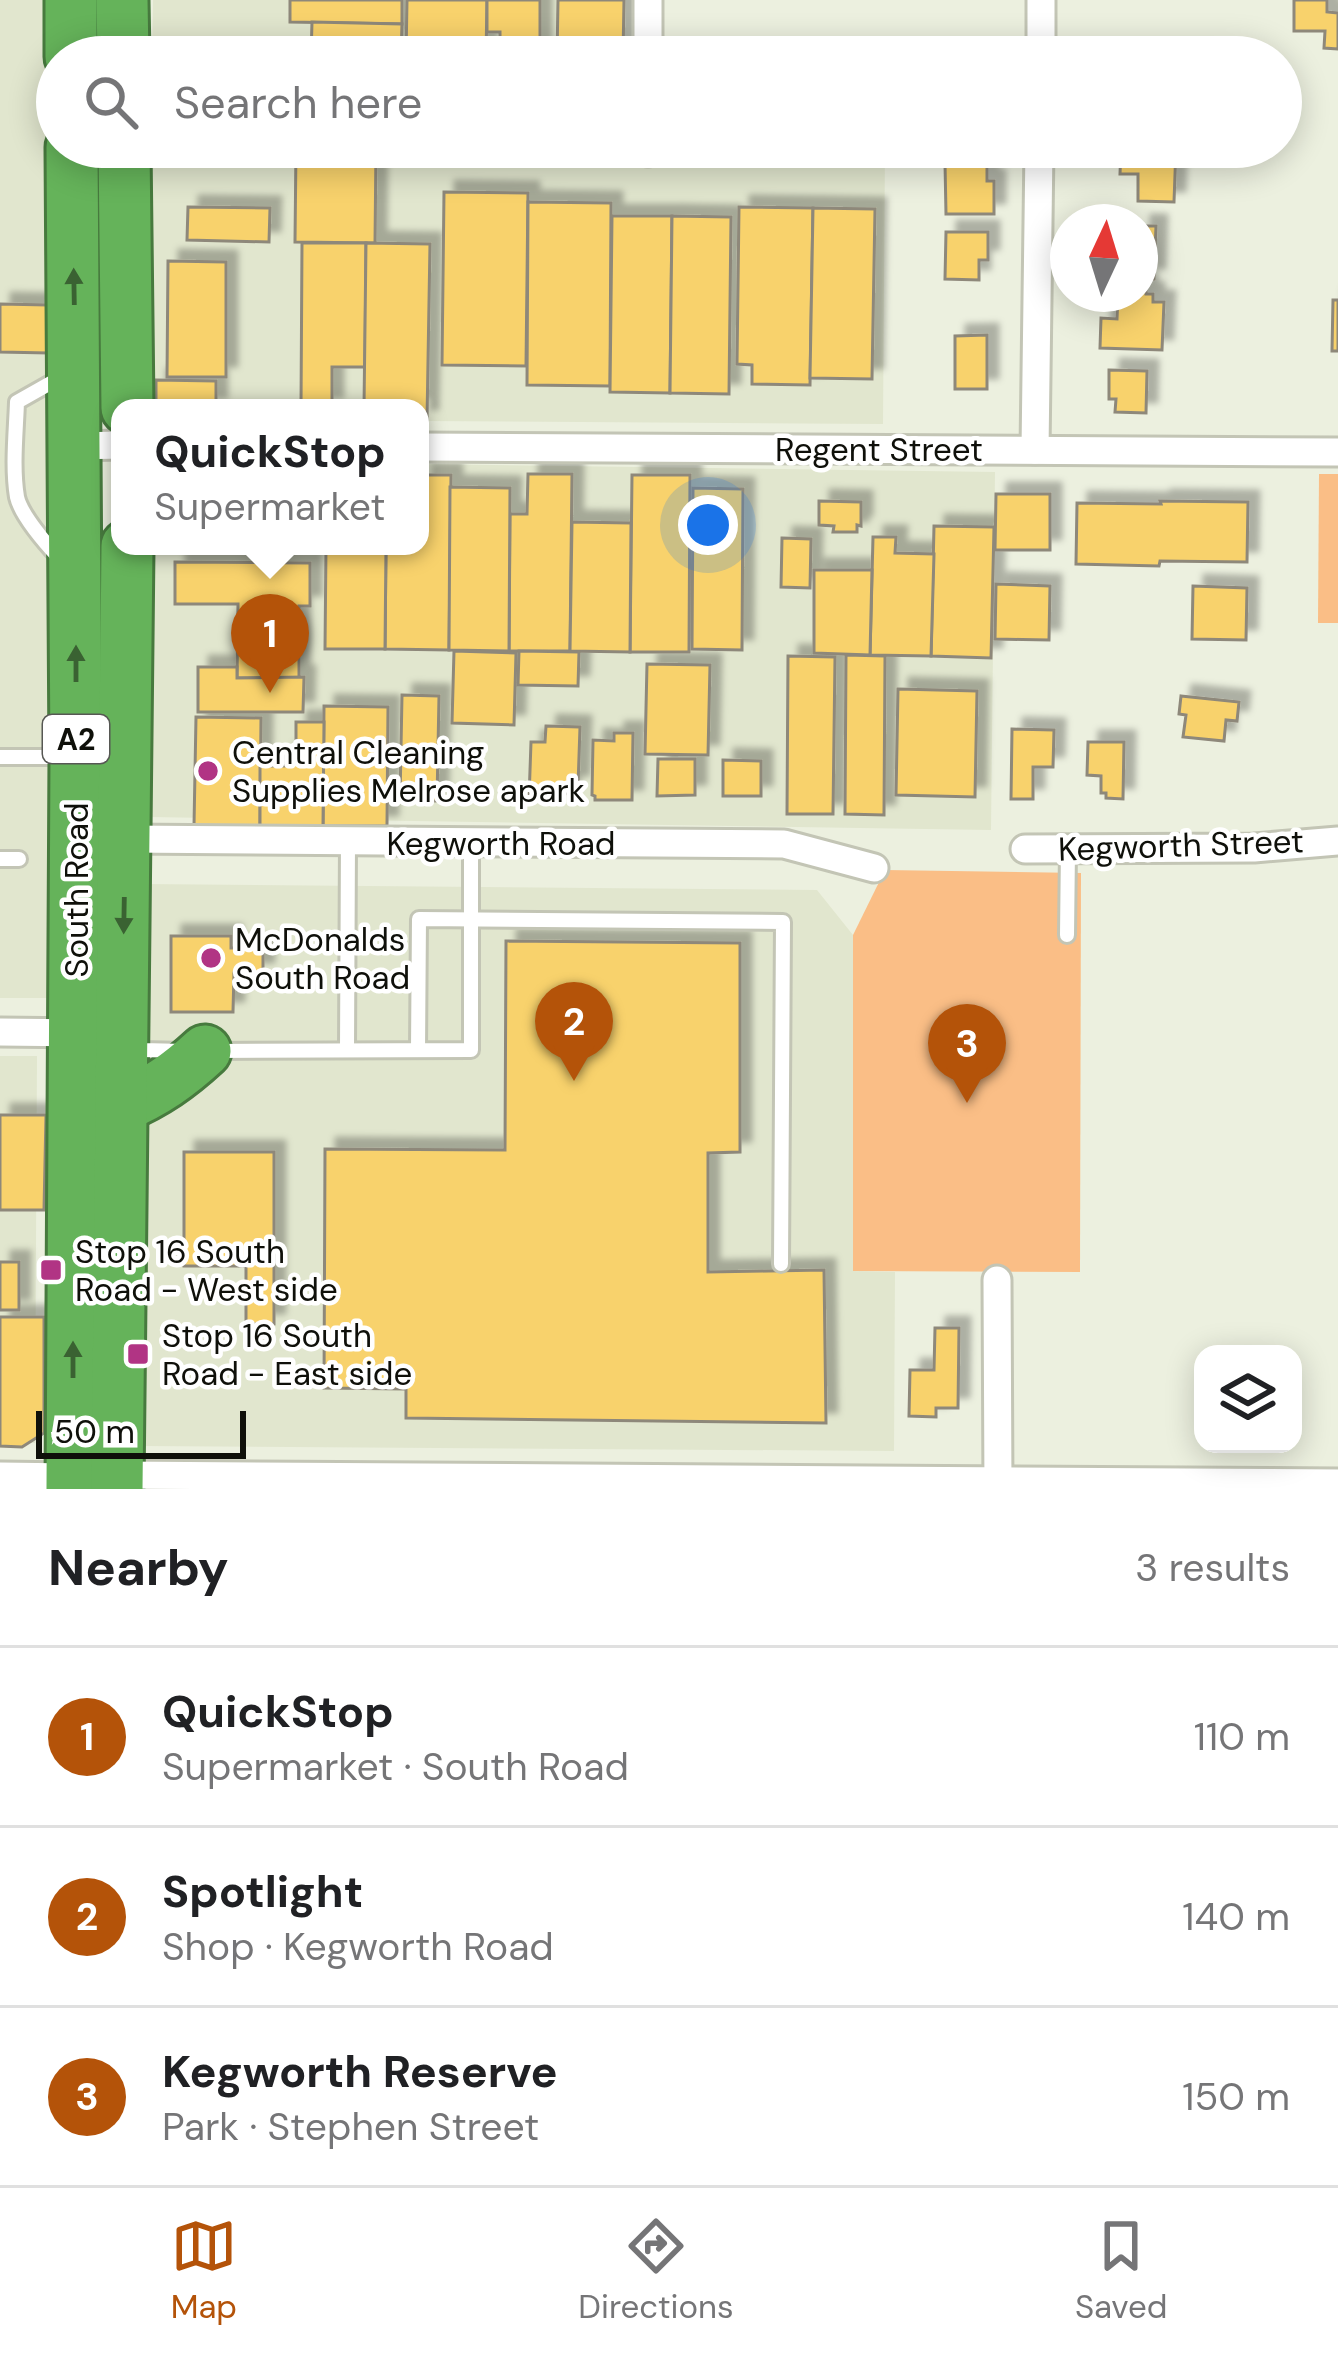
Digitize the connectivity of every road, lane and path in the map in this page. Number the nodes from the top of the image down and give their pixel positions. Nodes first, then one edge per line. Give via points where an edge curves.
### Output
1 (71, 0) edge
2 (122, 0) edge
3 (648, 0) edge
4 (1041, 0) edge
5 (71, 36) edge
6 (123, 36) edge
7 (648, 36) edge
8 (1041, 36) edge
9 (72, 168) edge
10 (124, 168) edge
11 (1040, 168) edge
12 (75, 369) junction
13 (127, 399) edge
14 (98, 446) edge
15 (429, 447) edge
16 (1035, 450) junction
17 (1338, 452) edge
18 (127, 555) edge
19 (76, 576) junction
20 (0, 757) edge
21 (76, 758) junction
22 (125, 839) junction
23 (1338, 841) edge
24 (348, 842) junction
25 (471, 844) junction
26 (1025, 849) dead end
27 (1068, 849) junction
28 (0, 859) edge
29 (20, 860) dead end
30 (874, 868) dead end
31 (471, 920) junction
32 (1067, 935) dead end
33 (0, 1032) edge
34 (99, 1033) junction
35 (347, 1049) junction
36 (418, 1050) junction
37 (205, 1051) junction
38 (122, 1106) junction
39 (781, 1264) dead end
40 (998, 1280) dead end
41 (0, 1476) edge
42 (95, 1482) edge
43 (1338, 1483) edge
44 (998, 1485) edge

1 - 5 highway
2 - 6 highway
3 - 7 street
4 - 8 street
12 -> 9 highway, South Road / A2
10 - 13 highway
11 - 16 street
12 - 14 highway, South Road / A2
12 - 19 lane via 16,402 16,448 17,501
14 - 19 highway, South Road / A2
15 - 16 street, Regent Street
16 - 17 street, Regent Street
18 - 22 highway, South Road / A2
21 -> 19 highway, South Road / A2
20 - 21 lane
21 - 34 highway, South Road / A2
22 - 24 street, Kegworth Road
22 -> 34 highway, South Road / A2
23 - 27 street, Kegworth Street
24 - 25 street, Kegworth Road
24 - 35 lane
25 - 30 street, Kegworth Road via 784,844
25 - 31 lane
26 - 27 street, Kegworth Street
27 - 32 lane
28 - 29 lane
31 - 36 lane via 471,1050
31 - 36 lane via 419,919
31 - 39 lane via 783,922
33 - 34 street
34 - 37 lane via 142,1049
34 - 38 highway, South Road / A2
42 -> 34 highway, South Road / A2
35 - 36 lane
35 - 37 lane
37 - 38 highway via 174,1079
38 - 42 highway, South Road / A2
40 - 44 street
41 - 42 street
42 - 44 street
43 - 44 street

